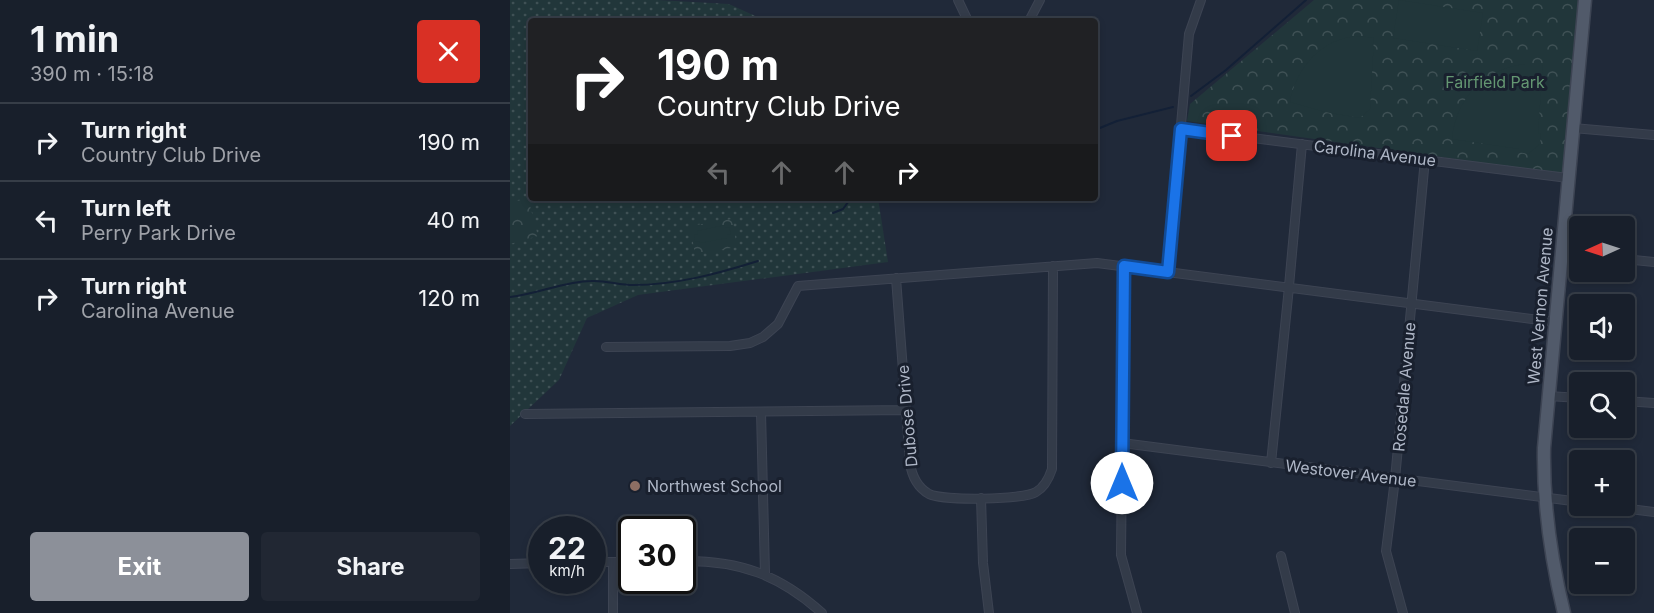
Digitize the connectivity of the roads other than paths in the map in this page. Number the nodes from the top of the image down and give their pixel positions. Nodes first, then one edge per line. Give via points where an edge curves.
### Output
1 (958, 0) edge
2 (1040, 0) edge
3 (1201, 0) edge
4 (1585, 0) edge
5 (967, 18) edge
6 (1031, 18) edge
7 (1573, 128) junction
8 (1181, 129) junction
9 (1654, 135) edge
10 (1302, 144) junction
11 (1425, 159) junction
12 (1568, 178) junction
13 (1561, 254) junction
14 (1569, 255) edge
15 (1635, 261) edge
16 (1654, 262) edge
17 (1053, 266) junction
18 (1124, 266) junction
19 (1168, 272) junction
20 (896, 278) junction
21 (1289, 288) junction
22 (1411, 304) junction
23 (1555, 322) junction
24 (606, 347) dead end
25 (1548, 396) junction
26 (1569, 397) edge
27 (1635, 402) edge
28 (1654, 403) edge
29 (906, 410) junction
30 (761, 412) junction
31 (525, 414) dead end
32 (1122, 443) junction
33 (1271, 463) junction
34 (1395, 479) junction
35 (1545, 497) junction
36 (981, 498) junction
37 (1569, 500) edge
38 (1635, 510) edge
39 (1654, 512) edge
40 (1281, 556) dead end
41 (696, 561) edge
42 (606, 562) edge
43 (613, 562) junction
44 (618, 562) edge
45 (528, 563) edge
46 (510, 564) edge
47 (765, 574) junction
48 (614, 613) edge
49 (822, 613) edge
50 (989, 613) edge
51 (1137, 613) edge
52 (1295, 613) edge
53 (1403, 613) edge
54 (1564, 613) edge

1 - 5 street
2 - 6 street
3 - 8 street via 1189,34
4 - 7 main road, West Vernon Avenue
7 - 9 street
7 - 12 main road, West Vernon Avenue
8 - 10 street, Carolina Avenue
8 - 19 street
10 - 11 street, Carolina Avenue
10 - 21 street
11 - 12 street, Carolina Avenue
11 - 22 street, Rosedale Avenue
12 - 13 main road, West Vernon Avenue
13 - 14 street
13 - 23 main road, West Vernon Avenue
15 - 16 street
17 - 18 street
17 - 20 street
17 - 36 street, Dubose Drive via 1050,477 1042,488 1029,495
18 - 19 street
18 - 32 street
19 - 21 street
20 - 24 street via 798,286 778,324 750,343
20 - 29 street, Dubose Drive
21 - 22 street
21 - 33 street
22 - 23 street
22 - 34 street, Rosedale Avenue
23 - 25 main road, West Vernon Avenue
25 - 26 street
25 - 35 main road, West Vernon Avenue
27 - 28 street
29 - 30 street
29 - 36 street, Dubose Drive via 911,474 921,488 944,498
30 - 31 street
30 - 47 street
32 - 33 street, Westover Avenue
32 - 51 street via 1120,555
33 - 34 street, Westover Avenue
34 - 35 street, Westover Avenue
34 - 53 street, Rosedale Avenue via 1386,551
35 - 37 street, Westover Avenue
35 - 54 main road, West Vernon Avenue via 1548,535
36 - 50 street
38 - 39 street
40 - 52 street
41 - 47 street via 718,562
42 - 43 street
43 - 44 street
43 - 48 street
45 - 46 street
47 - 49 street via 806,598

